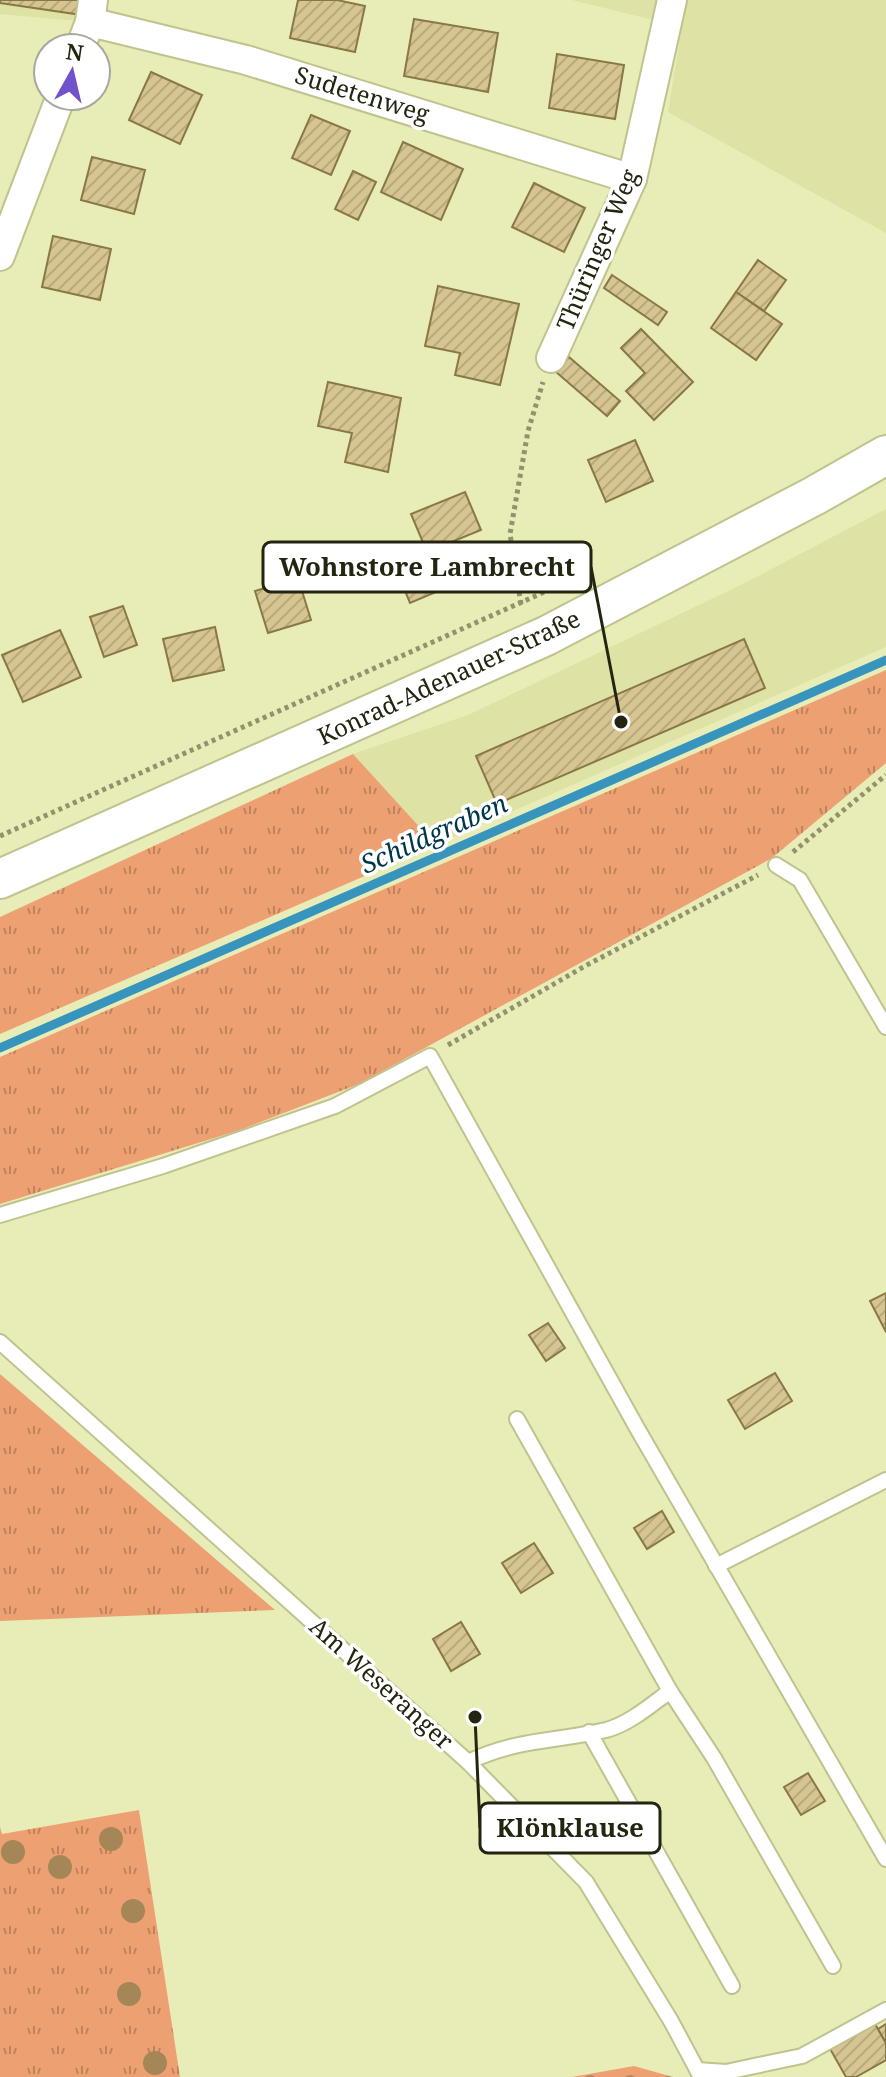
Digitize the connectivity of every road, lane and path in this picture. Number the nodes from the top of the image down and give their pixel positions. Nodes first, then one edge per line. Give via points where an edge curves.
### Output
1 (672, 0) edge
2 (87, 23) edge
3 (55, 112) edge
4 (632, 179) junction
5 (0, 256) edge
6 (551, 358) joint
7 (886, 455) edge
8 (589, 572) dead end
9 (521, 604) junction
10 (886, 775) edge
11 (0, 836) edge
12 (776, 865) junction
13 (0, 879) edge
14 (886, 1027) edge
15 (430, 1056) junction
16 (0, 1215) edge
17 (0, 1342) edge
18 (517, 1419) dead end
19 (886, 1480) edge
20 (716, 1566) junction
21 (670, 1691) junction
22 (589, 1732) junction
23 (468, 1762) junction
24 (886, 1859) edge
25 (833, 1966) dead end
26 (732, 1986) dead end
27 (886, 2010) edge
28 (699, 2074) edge

1 - 4 street, Thüringer Weg
2 - 4 street, Sudetenweg via 246,60
3 - 5 street
4 - 6 street, Thüringer Weg
6 - 9 path via 528,431 510,534
7 - 13 main road, Konrad-Adenauer-Straße via 546,636
8 - 9 path
9 - 11 path
10 - 12 path
12 - 14 lane via 800,880
12 - 15 path
15 - 16 lane via 335,1106
15 - 20 lane
17 - 23 lane, Am Weseranger
18 - 21 lane
19 - 20 lane
20 - 24 lane
21 - 22 lane via 609,1729
21 - 25 lane
22 - 23 lane via 509,1746
22 - 26 lane
23 - 28 lane, Am Weseranger via 586,1882
27 - 28 lane via 802,2056

